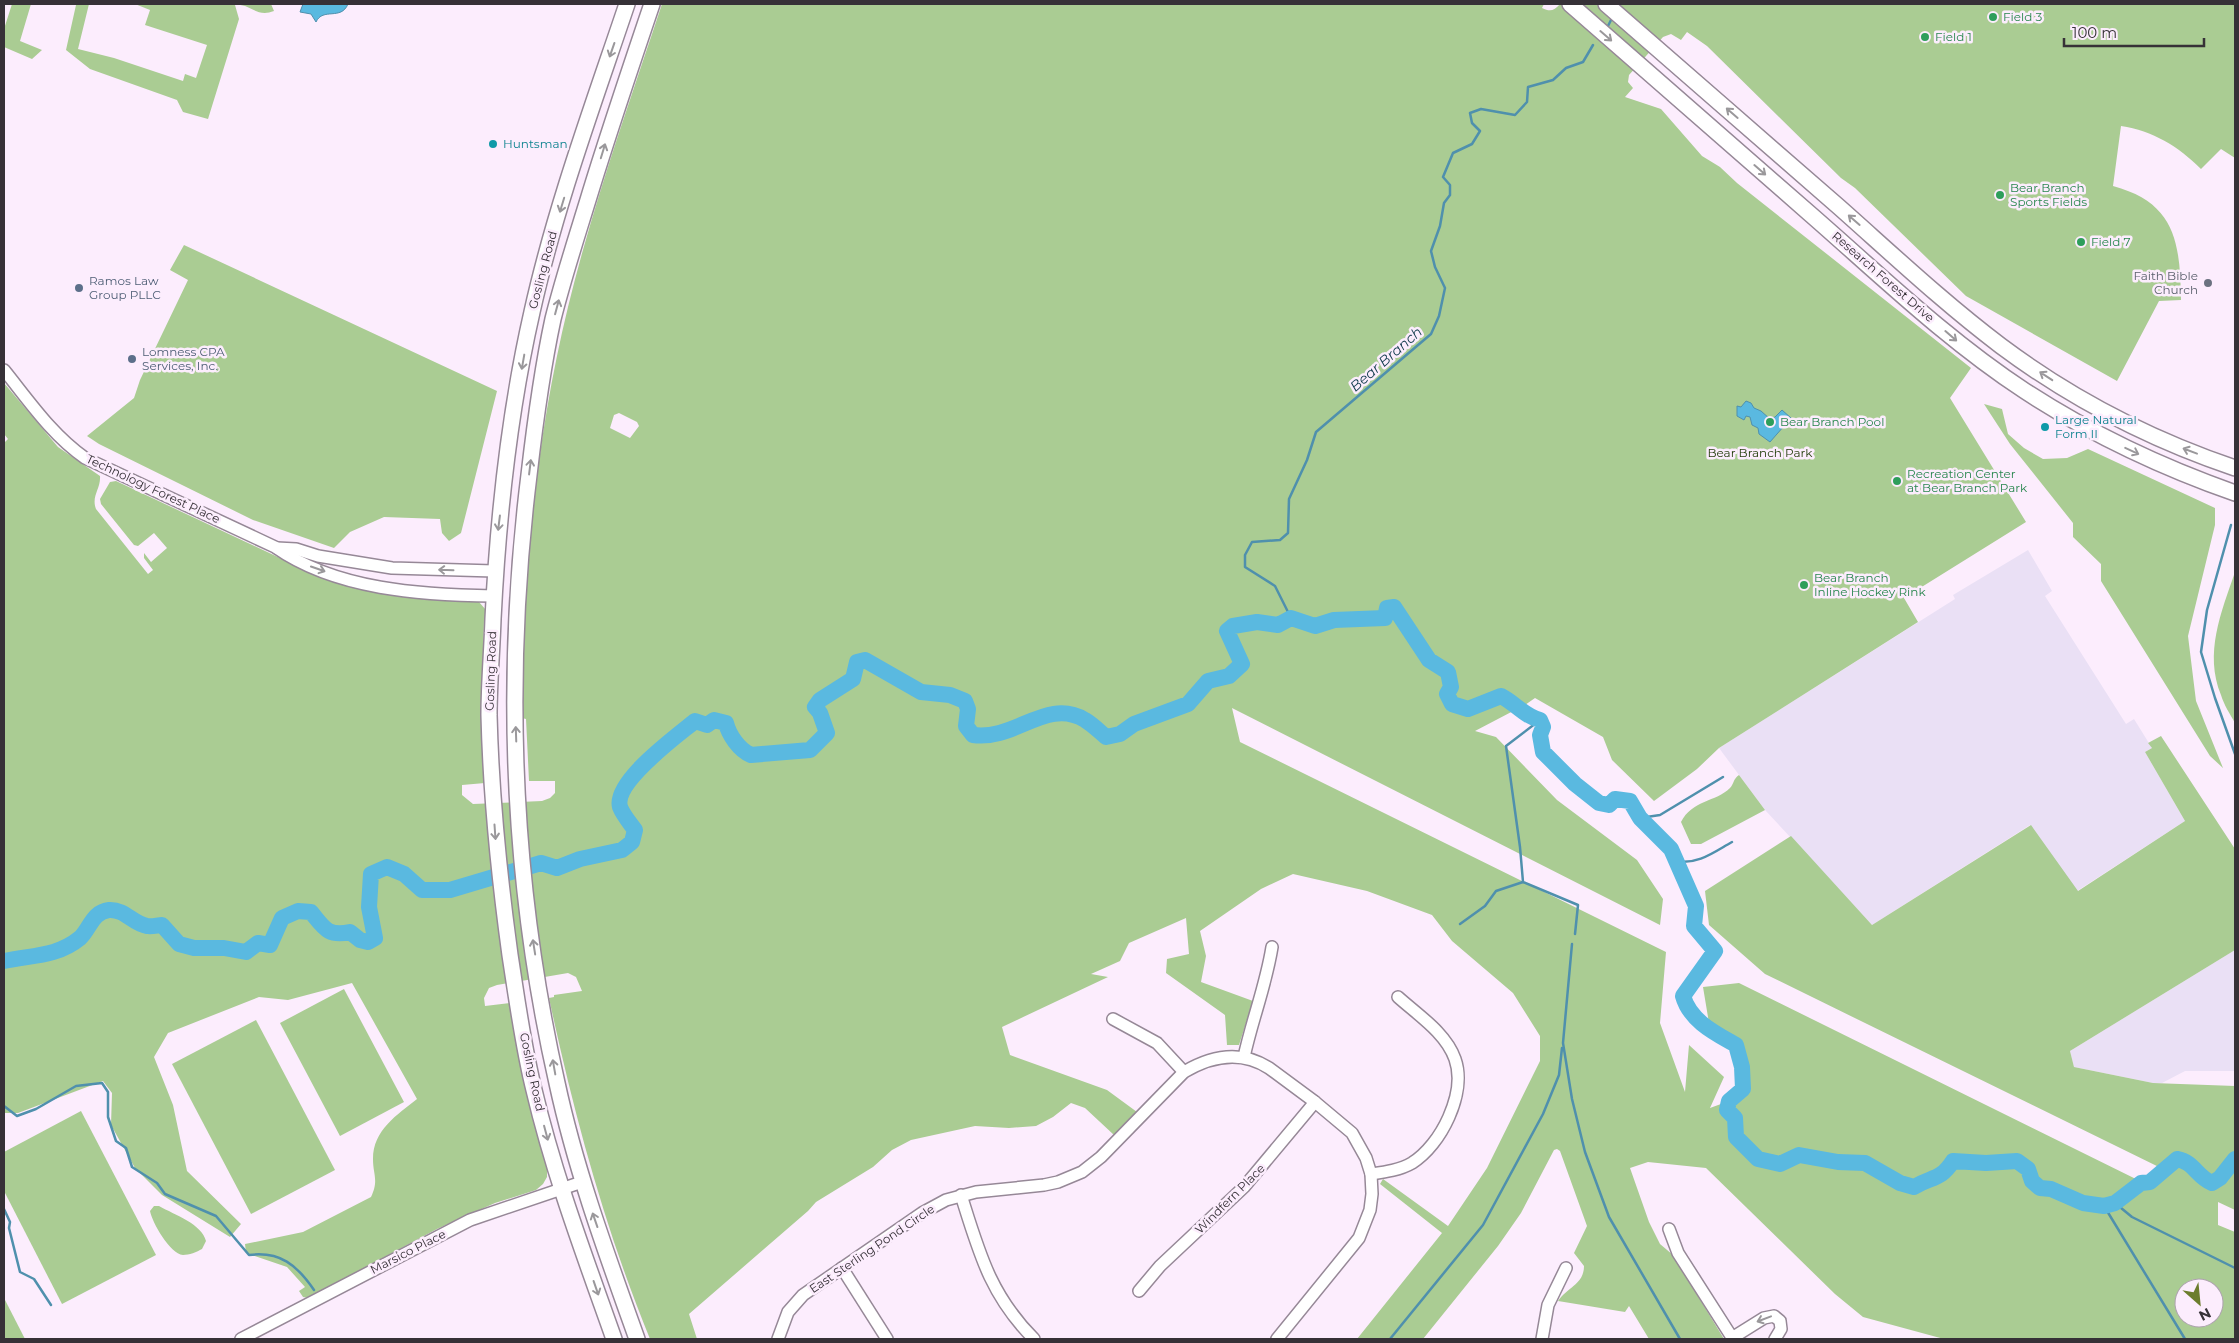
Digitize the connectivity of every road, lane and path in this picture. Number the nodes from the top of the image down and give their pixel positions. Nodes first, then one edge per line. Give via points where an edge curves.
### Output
1 (627, 4) edge
2 (652, 4) edge
3 (1570, 4) edge
4 (1606, 4) edge
5 (4, 370) edge
6 (2235, 468) edge
7 (2235, 493) edge
8 (275, 548) junction
9 (494, 571) junction
10 (494, 596) junction
11 (1272, 947) dead end
12 (1398, 997) dead end
13 (1113, 1019) dead end
14 (1244, 1057) junction
15 (1184, 1072) junction
16 (1315, 1102) junction
17 (1371, 1174) junction
18 (582, 1182) junction
19 (561, 1189) junction
20 (961, 1195) junction
21 (1669, 1229) dead end
22 (842, 1268) junction
23 (1566, 1268) dead end
24 (1139, 1291) dead end
25 (240, 1339) edge
26 (614, 1339) edge
27 (637, 1339) edge
28 (778, 1339) edge
29 (887, 1339) edge
30 (1034, 1339) edge
31 (1277, 1339) edge
32 (1542, 1339) edge
33 (1732, 1339) edge
34 (1775, 1339) edge

1 -> 9 main road, Gosling Road via 549,246 531,314 512,421
18 -> 2 main road, Gosling Road via 557,1082 525,889 517,782 514,647 517,595 534,434 553,320 612,122
3 -> 7 main road, Research Forest Drive via 1952,337 1988,364 2024,390 2108,440
6 -> 4 main road, Research Forest Drive via 2118,419 2073,394 2002,346 1932,289
5 - 8 street, Technology Forest Place via 54,432 85,458
9 -> 8 street, Technology Forest Place via 392,568 318,556 296,549
8 -> 10 street, Technology Forest Place via 316,569 382,588 442,595
9 - 10 main road, Gosling Road
10 -> 19 main road, Gosling Road via 489,712 501,892 534,1089
11 - 14 street
12 - 17 street via 1449,1046 1455,1058 1458,1085 1453,1110 1431,1147 1410,1164
13 - 15 street via 1157,1043
14 - 15 street, East Sterling Pond Circle via 1215,1058
14 - 16 street via 1258,1061
15 - 20 street, East Sterling Pond Circle via 1101,1157 1082,1172 1044,1185
16 - 17 street via 1352,1133
16 - 24 street, Windfern Place via 1244,1187 1160,1266
17 - 31 street via 1370,1210 1359,1238
18 - 19 street, Marsico Place
27 -> 18 main road, Gosling Road
19 - 25 street, Marsico Place via 470,1220
19 -> 26 main road, Gosling Road
20 - 22 street, East Sterling Pond Circle via 932,1206
20 - 30 street via 989,1279 1008,1310
21 - 33 street via 1678,1253
22 - 28 street, East Sterling Pond Circle via 795,1304 781,1327
22 - 29 street
23 - 32 street via 1548,1304
34 -> 33 street via 1781,1330 1780,1321 1774,1316 1764,1318

